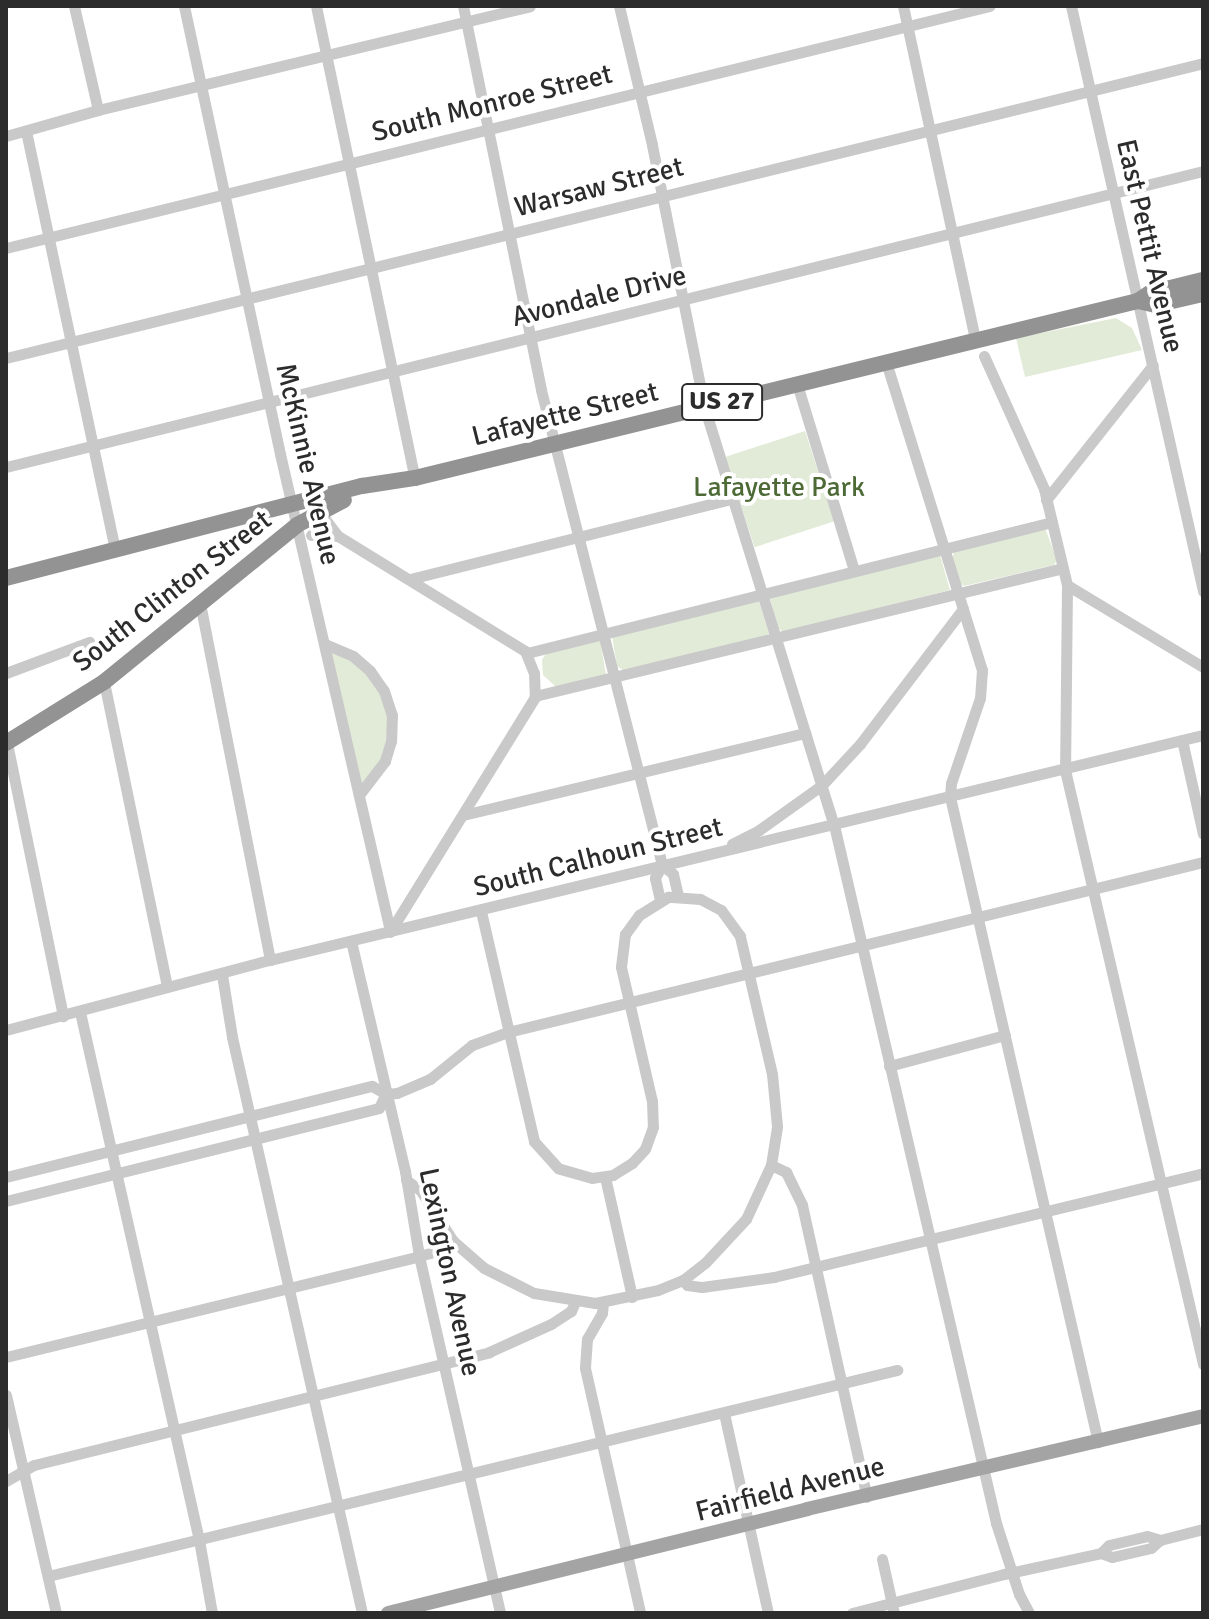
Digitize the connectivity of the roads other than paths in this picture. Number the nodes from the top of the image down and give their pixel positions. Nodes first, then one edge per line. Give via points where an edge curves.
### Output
1 (74, 6) edge
2 (184, 6) edge
3 (316, 6) edge
4 (463, 6) edge
5 (530, 6) edge
6 (619, 6) edge
7 (903, 6) edge
8 (990, 6) edge
9 (1071, 6) edge
10 (466, 21) junction
11 (907, 27) junction
12 (325, 56) junction
13 (1203, 63) edge
14 (201, 87) junction
15 (1089, 90) junction
16 (641, 91) junction
17 (98, 110) junction
18 (930, 128) junction
19 (487, 130) junction
20 (26, 131) junction
21 (6, 136) edge
22 (348, 163) junction
23 (1203, 171) edge
24 (224, 195) junction
25 (1112, 195) junction
26 (660, 196) junction
27 (509, 233) junction
28 (952, 233) junction
29 (49, 237) junction
30 (6, 248) edge
31 (371, 267) junction
32 (1203, 280) edge
33 (1203, 294) edge
34 (247, 299) junction
35 (682, 300) junction
36 (1138, 301) junction
37 (532, 338) junction
38 (975, 340) junction
39 (71, 342) junction
40 (984, 356) dead end
41 (6, 358) edge
42 (886, 362) junction
43 (1153, 365) junction
44 (392, 371) junction
45 (797, 384) junction
46 (269, 403) junction
47 (704, 406) junction
48 (555, 443) junction
49 (93, 445) junction
50 (6, 467) edge
51 (415, 478) junction
52 (375, 487) junction
53 (732, 499) junction
54 (1046, 500) junction
55 (292, 506) junction
56 (319, 511) junction
57 (1052, 522) junction
58 (304, 530) junction
59 (338, 536) junction
60 (580, 536) junction
61 (945, 549) junction
62 (115, 551) junction
63 (1063, 568) junction
64 (854, 571) junction
65 (6, 578) edge
66 (410, 579) junction
67 (1067, 585) junction
68 (1203, 591) edge
69 (959, 593) junction
70 (763, 594) junction
71 (200, 603) junction
72 (963, 609) junction
73 (604, 633) junction
74 (777, 637) junction
75 (89, 642) dead end
76 (325, 644) junction
77 (527, 653) junction
78 (1203, 667) edge
79 (6, 673) edge
80 (615, 677) junction
81 (104, 682) junction
82 (535, 696) junction
83 (805, 733) junction
84 (1203, 735) edge
85 (1182, 740) junction
86 (7, 743) edge
87 (1065, 770) junction
88 (639, 774) junction
89 (822, 785) junction
90 (359, 795) junction
91 (950, 797) junction
92 (463, 815) junction
93 (834, 825) junction
94 (1203, 834) edge
95 (762, 835) junction
96 (1203, 862) edge
97 (662, 865) junction
98 (1094, 890) junction
99 (678, 896) junction
100 (660, 900) junction
101 (481, 911) junction
102 (978, 917) junction
103 (390, 932) junction
104 (351, 941) junction
105 (862, 946) junction
106 (270, 960) junction
107 (749, 973) junction
108 (222, 975) junction
109 (167, 987) junction
110 (629, 1003) junction
111 (80, 1012) junction
112 (63, 1016) junction
113 (6, 1030) edge
114 (508, 1032) junction
115 (1005, 1035) junction
116 (889, 1066) junction
117 (386, 1094) junction
118 (250, 1117) junction
119 (255, 1139) junction
120 (111, 1151) junction
121 (771, 1165) junction
122 (1203, 1173) edge
123 (116, 1174) junction
124 (6, 1177) edge
125 (605, 1177) junction
126 (406, 1180) junction
127 (1162, 1183) junction
128 (6, 1201) edge
129 (1045, 1211) junction
130 (929, 1240) junction
131 (453, 1241) junction
132 (419, 1256) junction
133 (817, 1268) junction
134 (683, 1280) junction
135 (290, 1286) junction
136 (632, 1297) junction
137 (575, 1302) junction
138 (603, 1302) junction
139 (150, 1321) junction
140 (6, 1357) edge
141 (445, 1364) junction
142 (1203, 1364) edge
143 (897, 1370) dead end
144 (843, 1383) junction
145 (6, 1395) edge
146 (314, 1396) junction
147 (724, 1413) junction
148 (1203, 1416) edge
149 (175, 1431) junction
150 (1098, 1442) junction
151 (602, 1443) junction
152 (982, 1470) junction
153 (22, 1473) junction
154 (471, 1474) junction
155 (6, 1481) edge
156 (867, 1497) junction
157 (338, 1506) junction
158 (748, 1525) junction
159 (1203, 1529) edge
160 (199, 1540) junction
161 (627, 1556) junction
162 (882, 1559) dead end
163 (1011, 1575) junction
164 (48, 1576) junction
165 (494, 1588) junction
166 (893, 1608) edge
167 (56, 1613) edge
168 (212, 1613) edge
169 (362, 1613) edge
170 (388, 1613) edge
171 (500, 1613) edge
172 (640, 1613) edge
173 (768, 1613) edge
174 (852, 1613) edge
175 (1029, 1613) edge

1 - 17 street
2 - 14 street, McKinnie Avenue
3 - 12 street
4 - 10 street
5 - 10 street
6 - 16 street
7 - 11 street
8 - 11 street, South Monroe Street
9 - 15 street, East Pettit Avenue
10 - 12 street
10 - 19 street
11 - 16 street, South Monroe Street
11 - 18 street
12 - 14 street
12 - 22 street
13 - 15 street, Warsaw Street
14 - 17 street
14 - 24 street, McKinnie Avenue
15 - 18 street, Warsaw Street
15 - 25 street, East Pettit Avenue
16 - 19 street, South Monroe Street
16 - 26 street
17 - 20 street
18 - 26 street, Warsaw Street
18 - 28 street
19 - 22 street, South Monroe Street
19 - 27 street
20 - 21 street
20 - 29 street
22 - 24 street, South Monroe Street
22 - 31 street
23 - 25 street, Avondale Drive
24 - 29 street, South Monroe Street
24 - 34 street, McKinnie Avenue
25 - 28 street, Avondale Drive
25 - 36 street, East Pettit Avenue
26 - 27 street, Warsaw Street
26 - 35 street
27 - 31 street, Warsaw Street
27 - 37 street
28 - 35 street, Avondale Drive
28 - 38 street
29 - 30 street, South Monroe Street
29 - 39 street
31 - 34 street, Warsaw Street
31 - 44 street
32 - 36 highway, Lafayette Street / US 27
33 - 36 highway, Lafayette Street / US 27 via 1155,305
34 - 39 street, Warsaw Street
34 - 46 street, McKinnie Avenue
35 - 37 street, Avondale Drive
35 - 47 street
36 - 38 highway, Lafayette Street / US 27
36 - 43 street, East Pettit Avenue
37 - 44 street, Avondale Drive
37 - 48 street
38 - 42 highway, Lafayette Street / US 27
39 - 41 street, Warsaw Street
39 - 49 street
40 - 54 street
42 - 45 highway, Lafayette Street / US 27
42 - 61 street
43 - 54 street
43 - 68 street, East Pettit Avenue
44 - 46 street, Avondale Drive
44 - 51 street
45 - 47 highway, Lafayette Street / US 27
45 - 64 street
46 - 49 street, Avondale Drive
46 - 55 street, McKinnie Avenue
47 - 48 highway, Lafayette Street / US 27
47 - 53 street
48 - 51 highway, Lafayette Street / US 27
48 - 60 street
49 - 50 street, Avondale Drive
49 - 62 street
51 - 52 highway, Lafayette Street / US 27
52 - 55 highway, Lafayette Street / US 27
52 - 56 highway, South Clinton Street / US 27
53 - 60 street
53 - 70 street
54 - 57 street
55 - 58 street, McKinnie Avenue
55 - 62 highway, Lafayette Street / US 27
56 - 58 highway, South Clinton Street / US 27
56 - 59 street
57 - 61 street
57 - 63 street
58 - 59 street
58 - 71 highway, South Clinton Street / US 27
58 - 76 street, McKinnie Avenue
59 - 66 street
60 - 66 street
60 - 73 street
61 - 64 street
61 - 69 street
62 - 65 highway, Lafayette Street / US 27
63 - 67 street
63 - 69 street
64 - 70 street
66 - 77 street
67 - 78 street
67 - 87 street
69 - 72 street
69 - 74 street
70 - 73 street
70 - 74 street
71 - 81 highway, South Clinton Street / US 27
71 - 106 street
72 - 89 street via 860,744
72 - 91 street via 983,683
73 - 77 street
73 - 80 street
74 - 80 street
74 - 83 street
75 - 79 street
76 - 90 street, McKinnie Avenue
76 - 90 street via 353,656 370,671 392,715 385,761
77 - 82 street
80 - 82 street
80 - 88 street
81 - 86 highway, South Clinton Street / US 27
81 - 109 street
82 - 92 street
83 - 88 street
83 - 89 street
84 - 85 street, South Calhoun Street
85 - 87 street, South Calhoun Street
85 - 94 street
86 - 112 street
87 - 91 street, South Calhoun Street
87 - 98 street
88 - 92 street
88 - 97 street
89 - 93 street
89 - 95 street
90 - 103 street, McKinnie Avenue
91 - 93 street, South Calhoun Street
91 - 102 street
92 - 103 street
93 - 95 street, South Calhoun Street
93 - 105 street
95 - 97 street, South Calhoun Street
96 - 98 street
97 - 99 street via 673,874
97 - 100 street via 655,878
97 - 101 street, South Calhoun Street
98 - 102 street
98 - 127 street
99 - 100 street
99 - 107 street via 700,899 727,916 740,936
100 - 110 street via 635,919 623,941 621,967
101 - 103 street, South Calhoun Street
101 - 114 street
102 - 105 street
102 - 115 street
103 - 104 street, South Calhoun Street
104 - 106 street, South Calhoun Street
104 - 117 street, Lexington Avenue
105 - 107 street
105 - 116 street
106 - 108 street, South Calhoun Street
107 - 110 street
107 - 121 street via 775,1092
108 - 109 street, South Calhoun Street
108 - 118 street
109 - 111 street, South Calhoun Street
110 - 114 street
110 - 125 street via 653,1127 637,1159
111 - 112 street, South Calhoun Street
111 - 120 street
112 - 113 street, South Calhoun Street
114 - 117 street via 466,1049 422,1084
114 - 125 street via 537,1147 567,1173
115 - 116 street
115 - 129 street
116 - 130 street
117 - 118 street via 372,1086
117 - 119 street via 379,1108
117 - 126 street, Lexington Avenue
118 - 119 street
118 - 120 street
119 - 123 street
119 - 135 street
120 - 123 street
120 - 124 street
121 - 133 street via 786,1172 795,1186
121 - 134 street via 741,1226
122 - 127 street
123 - 128 street
123 - 139 street
125 - 136 street
126 - 131 street via 417,1186
126 - 132 street, Lexington Avenue
127 - 129 street
127 - 142 street
129 - 130 street
129 - 150 street
130 - 133 street
130 - 152 street
131 - 132 street
131 - 137 street via 516,1286
132 - 135 street
132 - 141 street, Lexington Avenue
133 - 134 street via 705,1287
133 - 144 street
134 - 136 street
135 - 139 street
135 - 146 street
136 - 138 street
137 - 138 street
137 - 141 street via 565,1315 521,1339
138 - 151 street via 585,1355
139 - 140 street
139 - 149 street
141 - 146 street
141 - 154 street, Lexington Avenue
143 - 144 street
144 - 147 street
144 - 156 street
145 - 153 street
146 - 149 street
146 - 157 street
147 - 151 street
147 - 158 street
148 - 150 main road, Fairfield Avenue
149 - 153 street via 34,1465
149 - 160 street
150 - 152 main road, Fairfield Avenue
151 - 154 street
151 - 161 street
152 - 156 main road, Fairfield Avenue
152 - 163 street
153 - 155 street
153 - 164 street
154 - 157 street
154 - 165 street, Lexington Avenue
156 - 158 main road, Fairfield Avenue
157 - 160 street
157 - 169 street
158 - 161 main road, Fairfield Avenue
158 - 173 street
159 - 163 street via 1160,1540 1134,1539 1109,1545 1101,1553
160 - 164 street
160 - 168 street
161 - 165 main road, Fairfield Avenue
161 - 172 street
162 - 166 street
163 - 166 street
163 - 175 street
164 - 167 street
165 - 170 main road, Fairfield Avenue
165 - 171 street, Lexington Avenue
166 - 174 street

